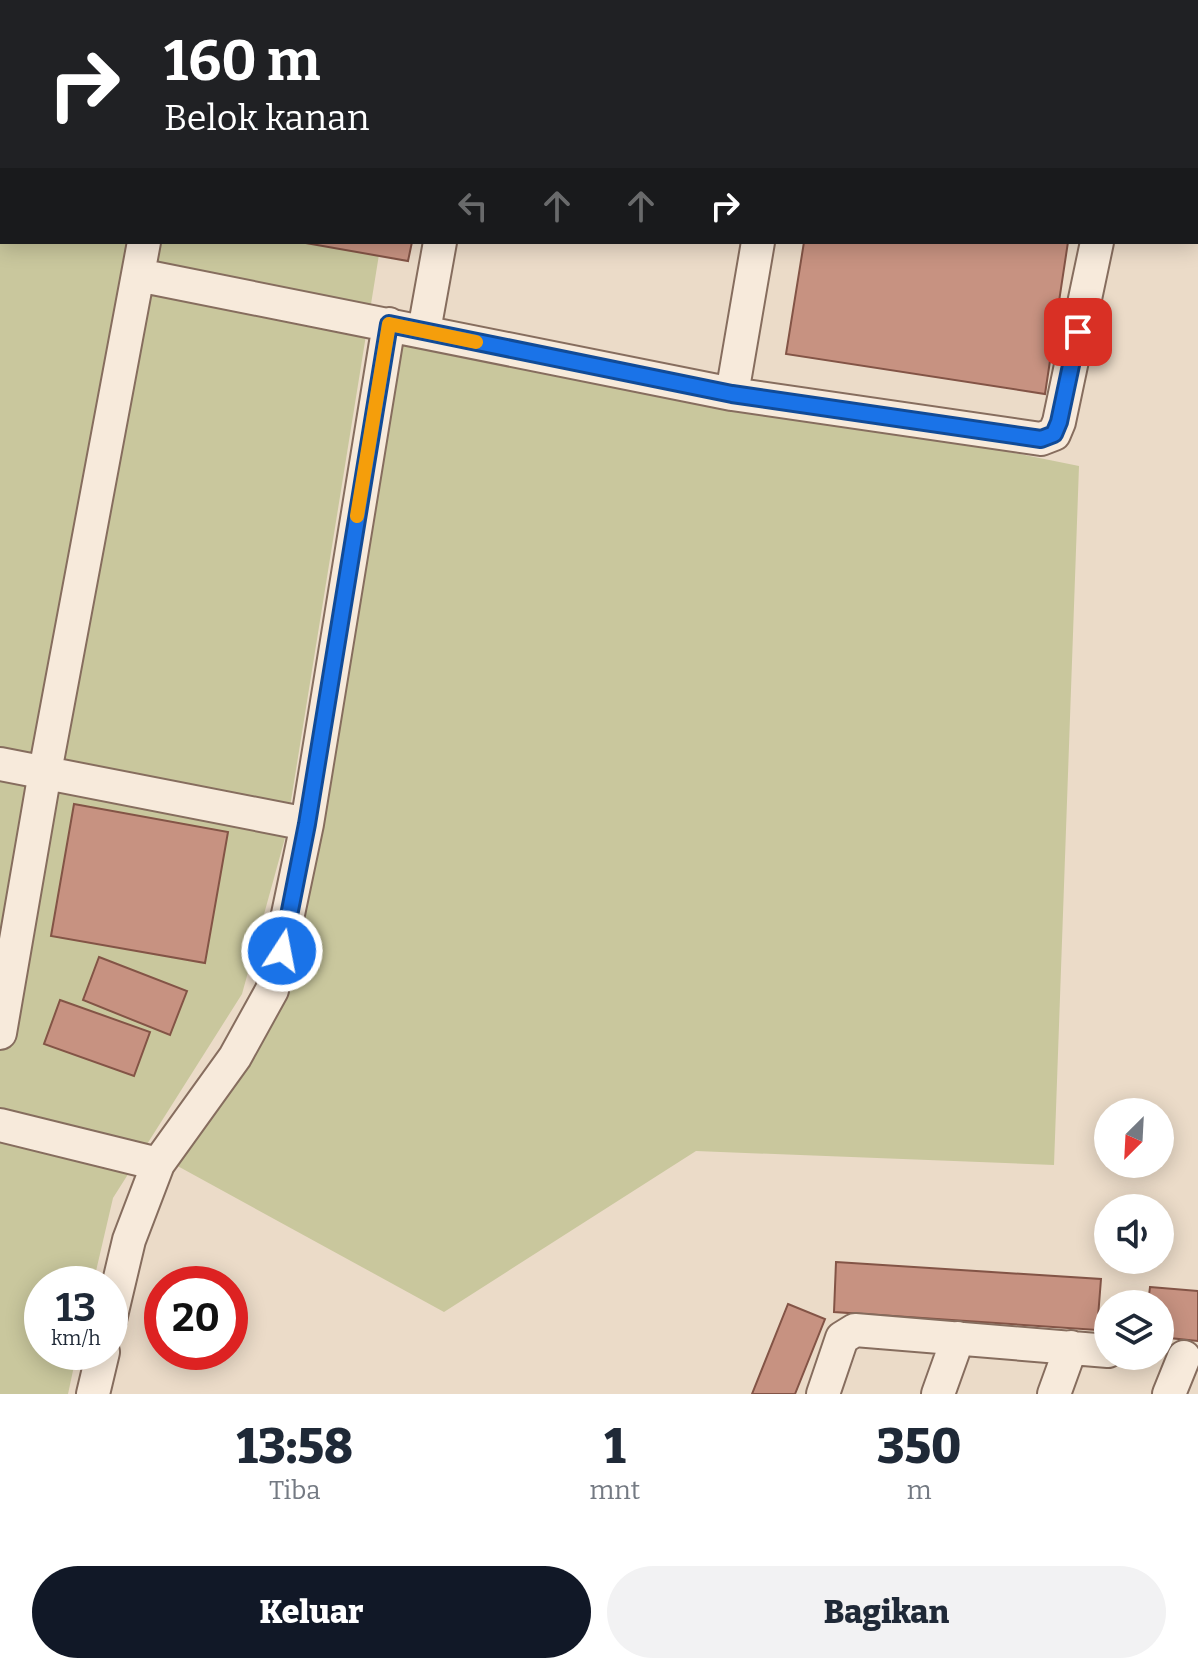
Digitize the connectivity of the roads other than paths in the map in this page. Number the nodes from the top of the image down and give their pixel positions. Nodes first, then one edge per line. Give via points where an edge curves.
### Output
1 (144, 244) edge
2 (440, 244) edge
3 (758, 244) edge
4 (1097, 244) edge
5 (138, 275) junction
6 (389, 324) junction
7 (424, 331) junction
8 (732, 394) junction
9 (0, 764) edge
10 (45, 772) junction
11 (307, 824) junction
12 (0, 1033) edge
13 (0, 1125) edge
14 (158, 1164) junction
15 (123, 1266) edge
16 (958, 1338) junction
17 (1071, 1347) junction
18 (1094, 1349) edge
19 (1181, 1357) edge
20 (99, 1370) edge
21 (93, 1394) edge
22 (823, 1394) edge
23 (938, 1394) edge
24 (1054, 1394) edge
25 (1169, 1394) edge

1 - 5 street
2 - 7 street
3 - 8 street
4 - 8 street via 1059,422 1048,438
5 - 6 street
5 - 10 street
6 - 7 street
6 - 11 street
7 - 8 street
9 - 10 street
10 - 11 street
10 - 12 street
11 - 14 street via 272,990 235,1057
13 - 14 street
14 - 15 street
16 - 17 street
16 - 22 street via 852,1331 842,1338
16 - 23 street
17 - 18 street
17 - 24 street
19 - 25 street
20 - 21 street

